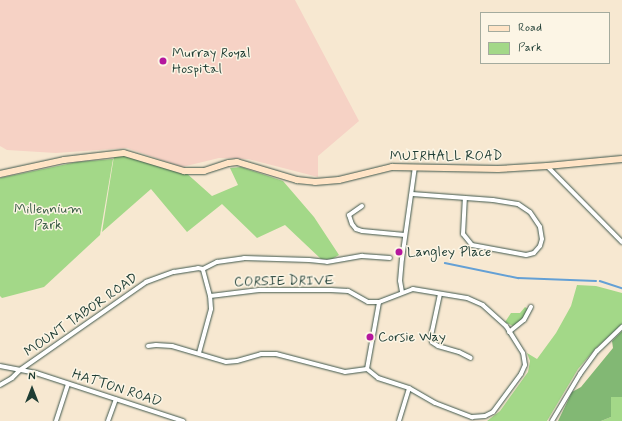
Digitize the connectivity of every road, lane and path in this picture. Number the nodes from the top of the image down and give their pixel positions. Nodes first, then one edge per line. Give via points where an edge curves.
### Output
1 (622, 158) edge
2 (547, 166) junction
3 (415, 167) junction
4 (0, 174) edge
5 (412, 194) junction
6 (465, 198) junction
7 (362, 206) dead end
8 (405, 235) junction
9 (622, 242) edge
10 (390, 258) dead end
11 (203, 269) junction
12 (402, 292) junction
13 (440, 294) junction
14 (210, 296) junction
15 (379, 302) junction
16 (531, 307) dead end
17 (622, 327) edge
18 (509, 332) junction
19 (148, 346) dead end
20 (199, 353) junction
21 (471, 358) dead end
22 (0, 366) edge
23 (367, 369) junction
24 (20, 370) junction
25 (68, 384) junction
26 (0, 385) edge
27 (409, 388) junction
28 (116, 400) junction
29 (56, 421) edge
30 (108, 421) edge
31 (183, 421) edge
32 (399, 421) edge
33 (552, 421) edge

1 - 2 street, MUIRHALL ROAD
2 - 3 street, MUIRHALL ROAD via 498,169
2 - 9 street
3 - 4 street, MUIRHALL ROAD via 380,168 339,180 315,182 297,180 237,162 204,171 184,171 124,154 76,158
3 - 5 street
5 - 6 street
5 - 8 street
6 - 6 street via 507,201 525,208 540,227 540,246 534,253 526,255 472,245 464,237 463,231
7 - 8 street via 349,215 356,229
8 - 12 street via 400,273
10 - 11 street, MOUNT TABOR ROAD via 362,256 327,262 244,258 217,262
11 - 14 street
11 - 24 street, MOUNT TABOR ROAD via 174,272 146,282
12 - 13 street via 416,289
12 - 15 street
13 - 18 street via 481,303 501,320
13 - 21 street via 432,342
14 - 15 street, CORSIE DRIVE via 259,290 331,290 348,291 368,302
14 - 20 street via 210,316
15 - 23 street
16 - 18 street via 524,320
17 - 33 street via 580,374
18 - 27 street via 523,353 525,365 493,412 485,416 472,417 435,403
19 - 20 street via 167,346
20 - 23 street via 204,357 230,362 261,354 276,354 345,372
22 - 24 street, HATTON ROAD
23 - 27 street via 378,378
24 - 25 street, HATTON ROAD
24 - 26 street, MOUNT TABOR ROAD
25 - 28 street, HATTON ROAD
25 - 29 street
27 - 32 street
28 - 30 street
28 - 31 street, HATTON ROAD

